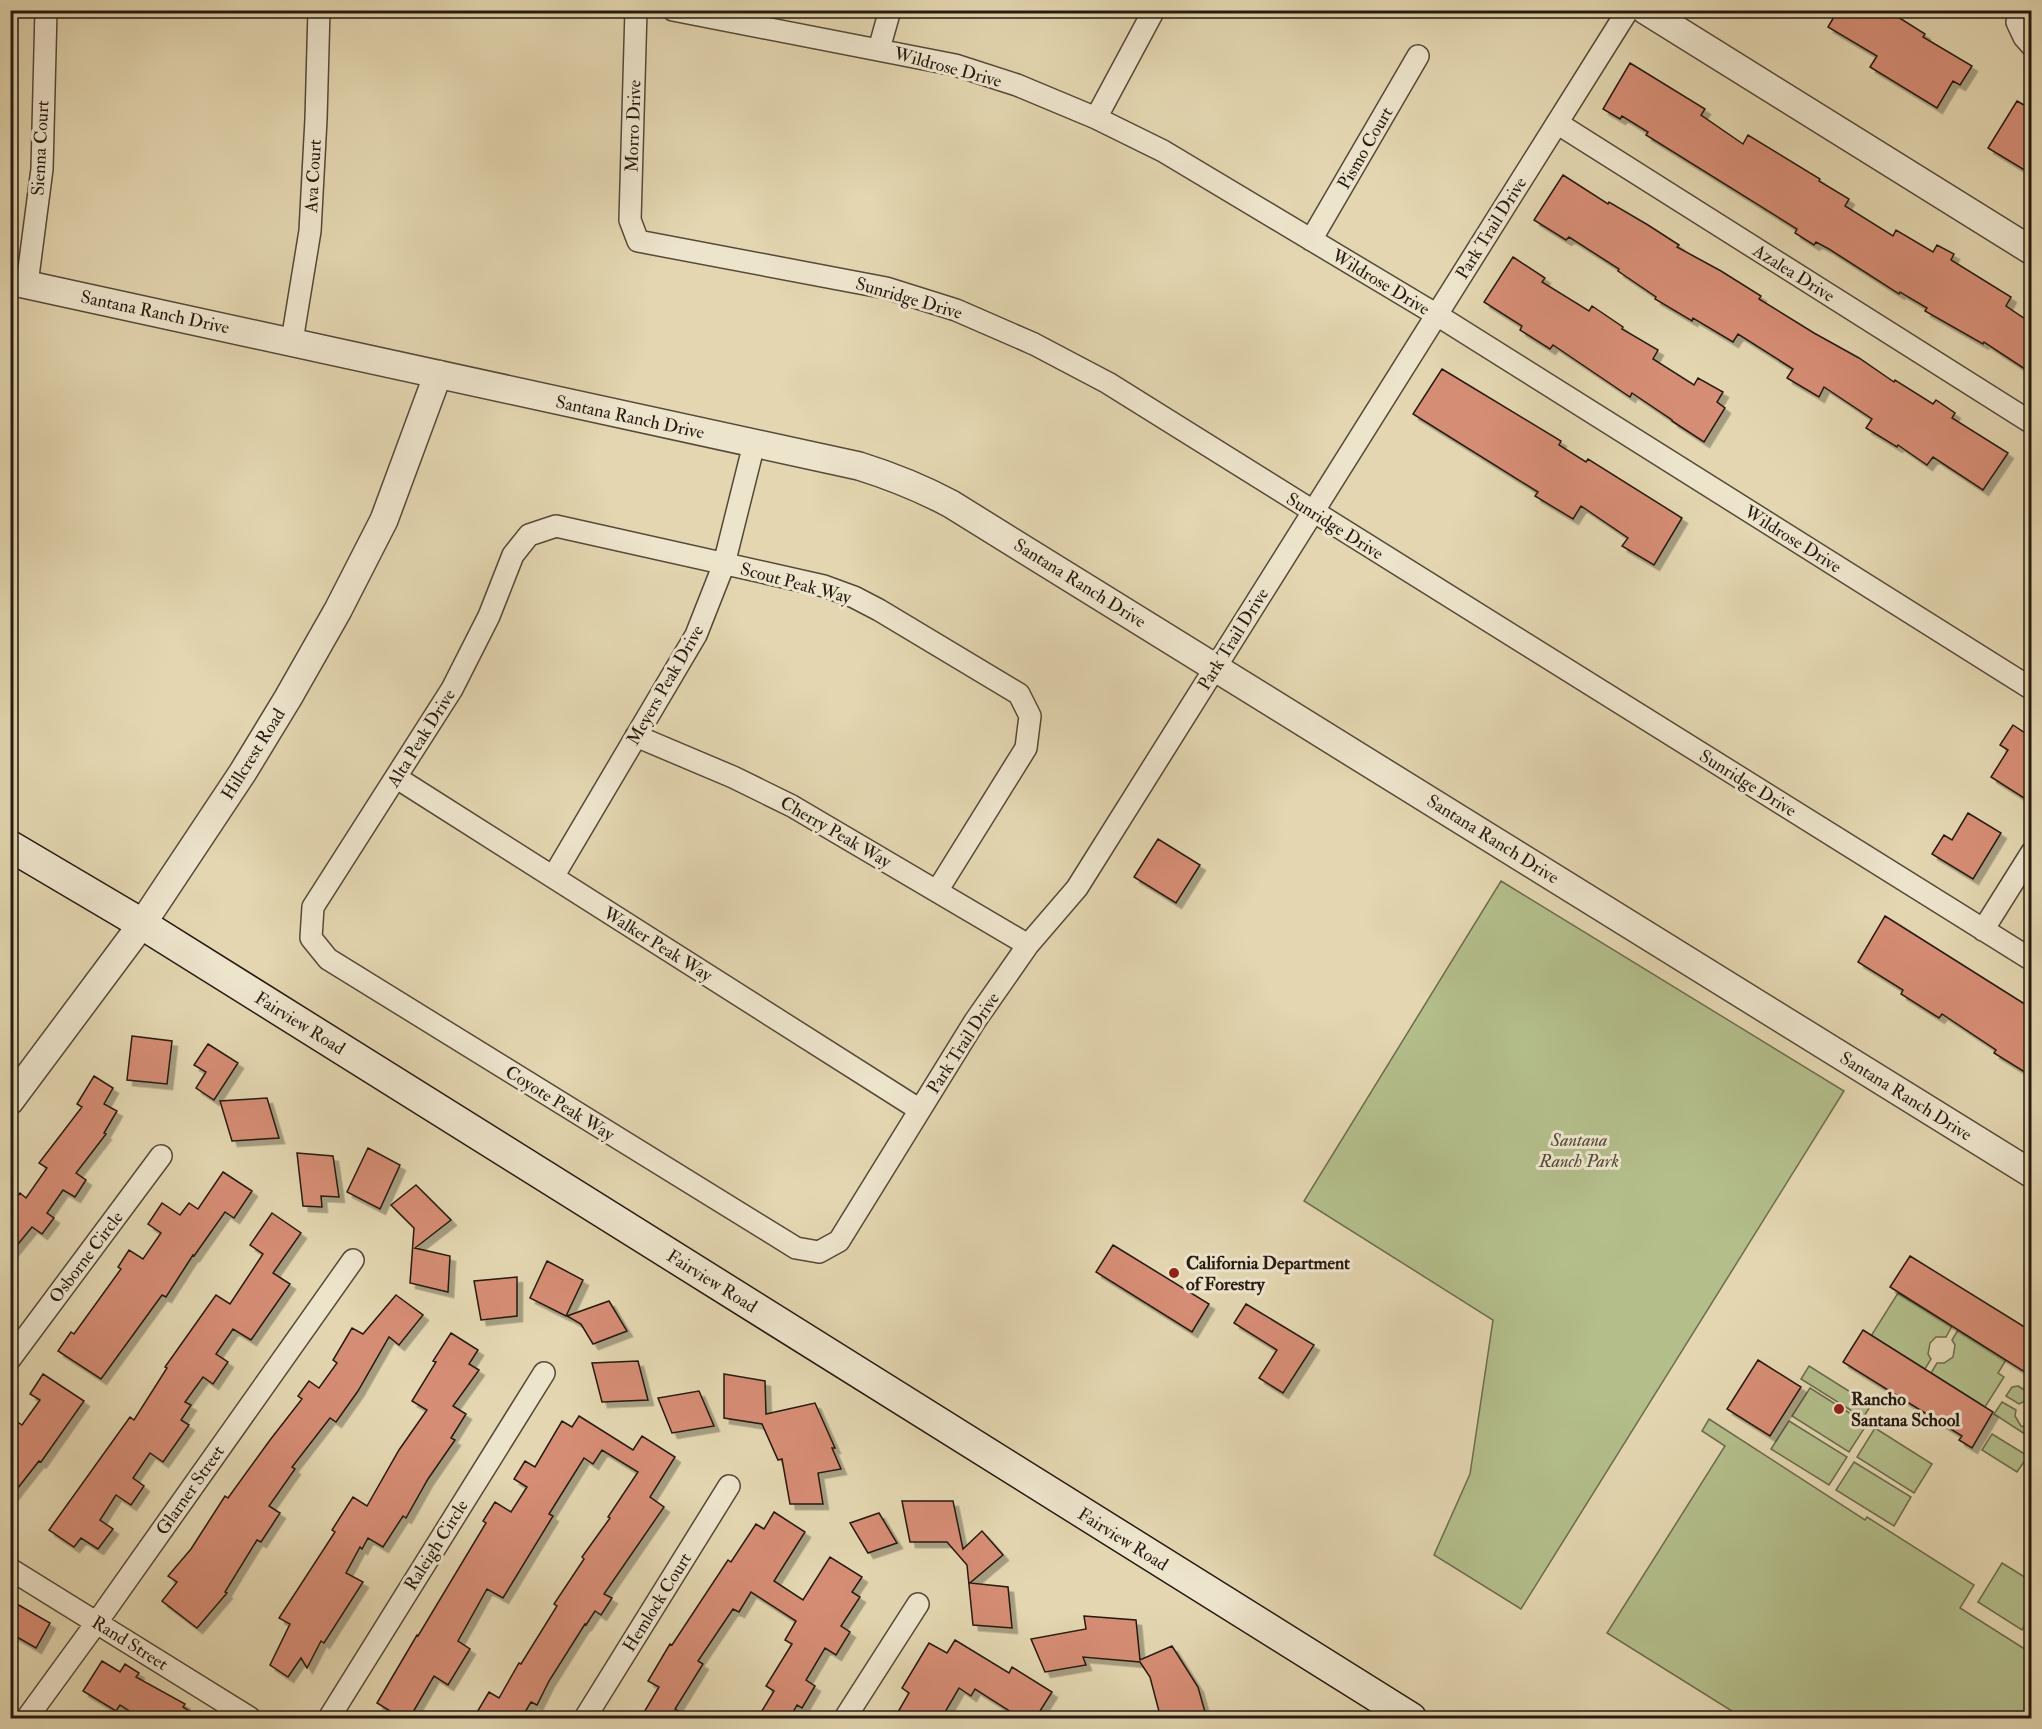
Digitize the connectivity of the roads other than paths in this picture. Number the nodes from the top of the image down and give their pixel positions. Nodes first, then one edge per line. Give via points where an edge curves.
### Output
1 (46, 10) edge
2 (319, 10) edge
3 (636, 10) edge
4 (673, 10) edge
5 (890, 10) edge
6 (1154, 10) edge
7 (1628, 10) edge
8 (1645, 10) edge
9 (2017, 22) dead end
10 (2031, 45) edge
11 (879, 49) junction
12 (1418, 56) dead end
13 (1096, 118) junction
14 (1557, 123) junction
15 (1311, 240) junction
16 (638, 241) joint
17 (2031, 251) edge
18 (19, 283) edge
19 (1437, 315) junction
20 (292, 341) junction
21 (438, 374) junction
22 (2031, 423) edge
23 (754, 444) junction
24 (1313, 512) junction
25 (529, 535) joint
26 (724, 564) junction
27 (1216, 666) junction
28 (2031, 689) edge
29 (636, 736) junction
30 (397, 778) junction
31 (10, 846) edge
32 (2031, 852) edge
33 (553, 877) junction
34 (937, 891) junction
35 (142, 924) junction
36 (1983, 930) junction
37 (311, 938) joint
38 (1028, 945) junction
39 (2031, 960) edge
40 (10, 1101) edge
41 (920, 1110) junction
42 (161, 1156) dead end
43 (2031, 1174) edge
44 (819, 1252) joint
45 (352, 1260) dead end
46 (10, 1359) edge
47 (544, 1373) dead end
48 (729, 1486) dead end
49 (10, 1569) edge
50 (918, 1604) dead end
51 (97, 1622) junction
52 (27, 1719) edge
53 (250, 1719) edge
54 (329, 1719) edge
55 (585, 1719) edge
56 (845, 1719) edge
57 (1411, 1719) edge

1 - 18 street, Sienna Court via 42,169
2 - 20 street, Ava Court via 310,231
3 - 16 street, Morro Drive via 630,220
4 - 11 street, Wildrose Drive
5 - 11 street
6 - 13 street
7 - 14 street, Park Trail Drive
8 - 17 street
9 - 10 street
11 - 13 street, Wildrose Drive via 955,64
12 - 15 street, Pismo Court
13 - 15 street, Wildrose Drive via 1163,151
14 - 19 street, Park Trail Drive
14 - 22 street, Azalea Drive
15 - 19 street, Wildrose Drive
16 - 24 street, Sunridge Drive via 886,288 956,310 1034,344 1108,383
18 - 20 street, Santana Ranch Drive
19 - 24 street, Park Trail Drive
19 - 28 street, Wildrose Drive
20 - 21 street, Santana Ranch Drive
21 - 23 street, Santana Ranch Drive
21 - 35 street, Hillcrest Road via 384,520 338,610 243,772
23 - 26 street, Meyers Peak Drive
23 - 27 street, Santana Ranch Drive via 859,466 927,491
24 - 27 street, Park Trail Drive
24 - 36 street, Sunridge Drive
25 - 26 street, Scout Peak Way via 556,526
25 - 30 street, Alta Peak Drive via 513,555 489,616 452,689
26 - 29 street, Meyers Peak Drive via 696,635
26 - 34 street, Scout Peak Way via 824,586 854,597 1019,694 1030,716 1026,748
27 - 38 street, Park Trail Drive via 1077,888
27 - 43 street, Santana Ranch Drive
29 - 33 street, Meyers Peak Drive
29 - 34 street, Cherry Peak Way via 792,806
30 - 33 street, Walker Peak Way
30 - 37 street, Alta Peak Drive via 313,907
31 - 35 main road, Fairview Road
32 - 36 street
33 - 41 street, Walker Peak Way
34 - 38 street, Cherry Peak Way
35 - 40 street, Hillcrest Road
35 - 57 main road, Fairview Road
36 - 39 street, Sunridge Drive
37 - 44 street, Coyote Peak Way via 328,959 369,985 796,1248
38 - 41 street, Park Trail Drive
41 - 44 street, Park Trail Drive via 839,1240
42 - 46 street, Osborne Circle
45 - 51 street, Glarner Street
47 - 54 street, Raleigh Circle
48 - 55 street, Hemlock Court
49 - 51 street, Rand Street
50 - 56 street
51 - 52 street, Glarner Street
51 - 53 street, Rand Street

